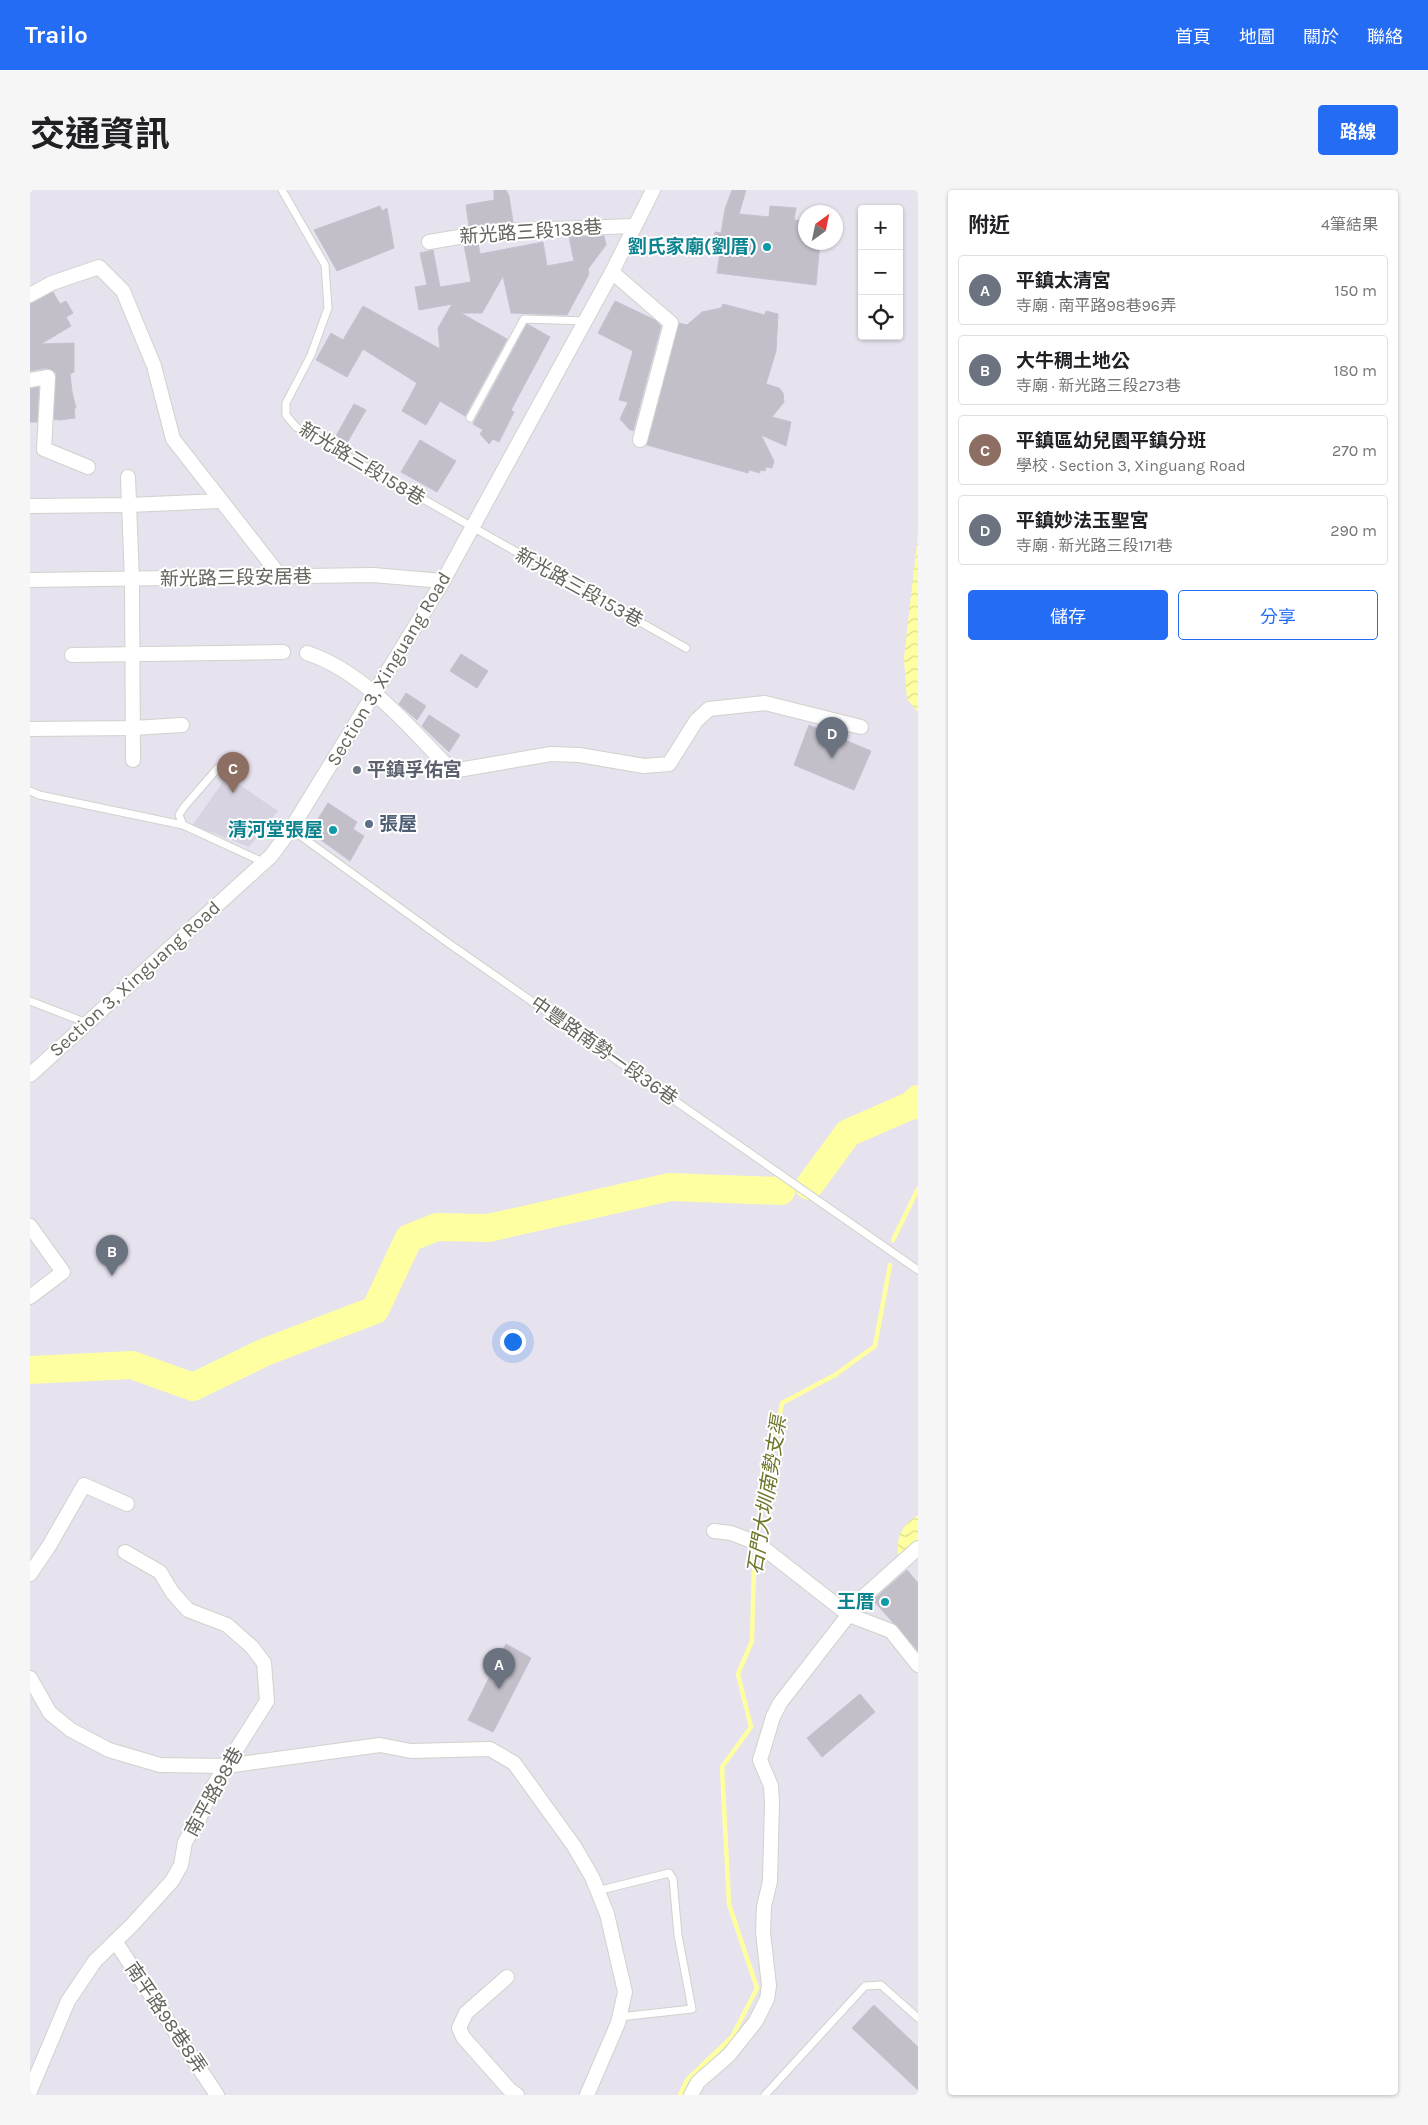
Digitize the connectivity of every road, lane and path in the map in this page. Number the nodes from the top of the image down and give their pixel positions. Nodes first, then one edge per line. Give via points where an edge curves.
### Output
1 (282, 190) edge
2 (653, 190) edge
3 (634, 226) junction
4 (428, 242) dead end
5 (612, 272) junction
6 (30, 295) edge
7 (585, 320) junction
8 (30, 380) edge
9 (470, 418) dead end
10 (640, 440) dead end
11 (88, 467) dead end
12 (128, 477) dead end
13 (220, 501) junction
14 (129, 505) junction
15 (30, 506) edge
16 (472, 528) junction
17 (280, 577) junction
18 (30, 580) edge
19 (132, 580) junction
20 (442, 582) junction
21 (686, 648) dead end
22 (283, 652) dead end
23 (307, 653) dead end
24 (133, 654) junction
25 (72, 655) dead end
26 (375, 693) junction
27 (182, 725) dead end
28 (861, 727) dead end
29 (133, 728) junction
30 (30, 729) edge
31 (133, 760) dead end
32 (216, 769) dead end
33 (30, 791) edge
34 (183, 825) junction
35 (291, 829) junction
36 (263, 862) junction
37 (30, 1001) edge
38 (87, 1022) junction
39 (30, 1075) edge
40 (30, 1226) edge
41 (918, 1270) edge
42 (30, 1297) edge
43 (127, 1504) dead end
44 (714, 1531) dead end
45 (918, 1548) edge
46 (125, 1552) dead end
47 (30, 1574) edge
48 (849, 1615) junction
49 (918, 1665) edge
50 (30, 1678) edge
51 (226, 1766) junction
52 (597, 1891) junction
53 (115, 1941) junction
54 (507, 1977) dead end
55 (619, 2017) junction
56 (918, 2018) edge
57 (30, 2090) edge
58 (217, 2095) edge
59 (517, 2095) edge
60 (587, 2095) edge
61 (691, 2095) edge
62 (765, 2095) edge

1 - 16 lane, 新光路三段158巷 via 325,265 328,308 311,355 286,403 286,415 296,427
2 - 3 street, Section 3, Xinguang Road
3 - 4 street, 新光路三段138巷 via 495,231
3 - 5 street, Section 3, Xinguang Road
5 - 7 street, Section 3, Xinguang Road
5 - 10 street via 671,323
6 - 13 street via 52,283 99,267 123,291 154,366 172,439
7 - 9 lane via 524,320
7 - 16 street, Section 3, Xinguang Road
8 - 11 street via 48,377 44,450
12 - 14 street
13 - 14 street
13 - 17 street
14 - 15 street
14 - 19 street
16 - 20 street, Section 3, Xinguang Road
16 - 21 lane, 新光路三段153巷
17 - 19 street, 新光路三段安居巷
17 - 20 street, 新光路三段安居巷 via 373,576
18 - 19 street, 新光路三段安居巷
19 - 24 street
20 - 26 street, Section 3, Xinguang Road
22 - 24 street
23 - 26 street via 324,659
24 - 25 street
24 - 29 street
26 - 28 street via 452,772 551,754 579,755 644,766 669,764 696,721 709,709 765,703
26 - 35 street, Section 3, Xinguang Road
27 - 29 street
29 - 30 street
29 - 31 street
32 - 34 lane via 184,807 179,816
33 - 34 lane
34 - 36 lane
35 - 36 street, Section 3, Xinguang Road
35 - 41 lane, 中豐路南勢一段36巷 via 459,951
36 - 38 street, Section 3, Xinguang Road
37 - 38 lane
38 - 39 street, Section 3, Xinguang Road
40 - 42 street via 63,1272
43 - 47 street via 84,1485
44 - 48 street via 743,1536 757,1543
45 - 48 street via 861,1599
46 - 51 street, 南平路98巷 via 160,1572 188,1610 227,1625 252,1647 264,1663 267,1701
48 - 49 street via 891,1632
48 - 61 street via 780,1703 760,1760 771,1786 772,1802 770,1881 763,1932 769,1986 767,1999 756,2021 729,2055 698,2082
50 - 51 street via 50,1713 72,1730 109,1750 160,1765
51 - 52 street via 380,1745 411,1751 490,1749 514,1763 574,1846
51 - 53 street, 南平路98巷 via 185,1842 182,1865 172,1881
52 - 55 street via 607,1914 625,1992
52 - 55 lane via 670,1874 673,1879 678,1935 692,2009
53 - 57 street, 南平路98巷 via 95,1961 68,2001
53 - 58 street, 南平路98巷8弄
54 - 59 street via 466,2013 459,2028
55 - 60 street
56 - 62 lane via 881,1986 865,1986

